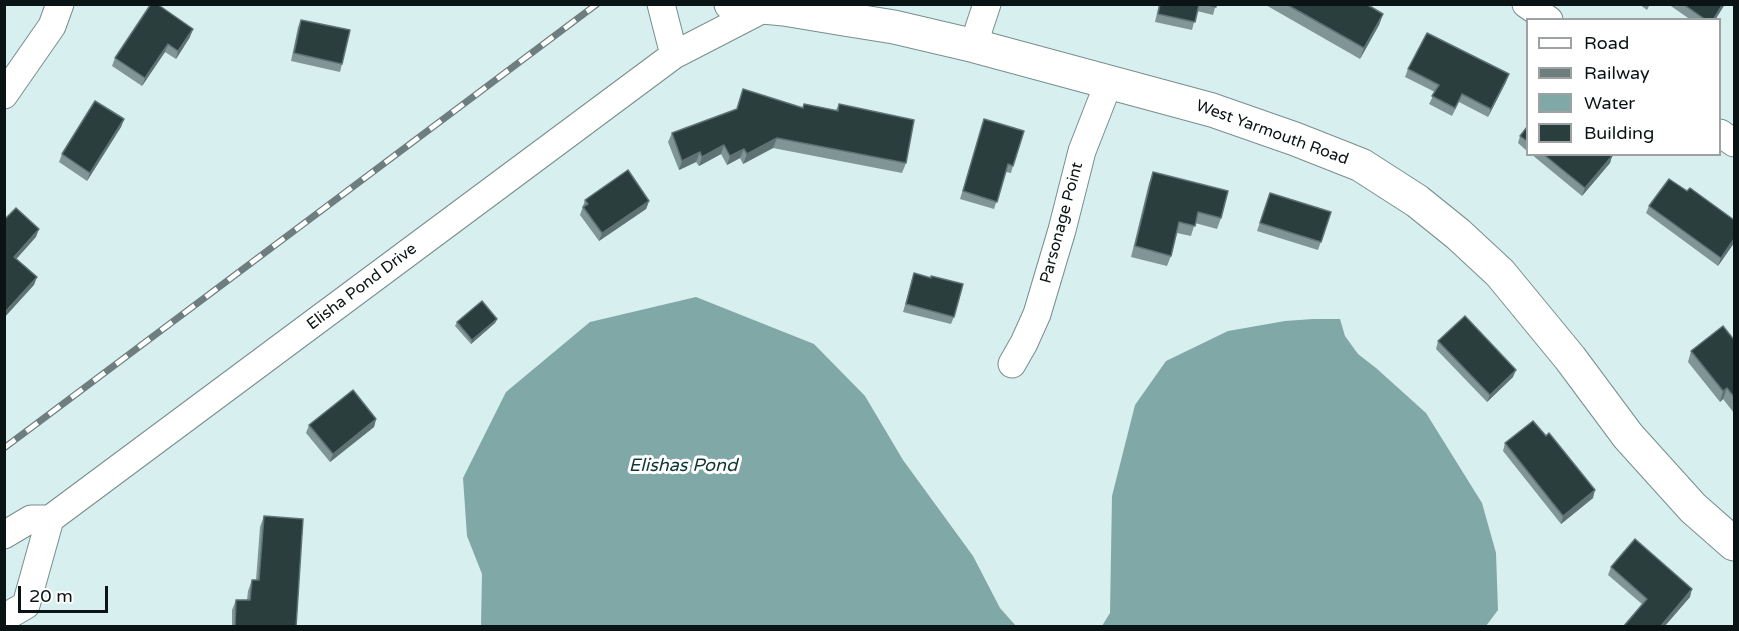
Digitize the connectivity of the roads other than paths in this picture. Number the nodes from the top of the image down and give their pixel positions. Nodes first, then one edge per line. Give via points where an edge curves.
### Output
1 (60, 4) edge
2 (661, 4) edge
3 (731, 4) edge
4 (987, 4) edge
5 (1526, 4) edge
6 (766, 7) junction
7 (1546, 18) edge
8 (975, 46) junction
9 (674, 55) junction
10 (1109, 82) junction
11 (4, 95) edge
12 (1721, 134) edge
13 (1734, 143) edge
14 (1012, 364) dead end
15 (50, 519) junction
16 (4, 535) edge
17 (1734, 544) edge
18 (4, 615) edge

1 - 11 street via 52,26
2 - 9 street
3 - 6 main road, West Yarmouth Road
4 - 8 street
5 - 7 street
6 - 8 main road, West Yarmouth Road via 894,27
6 - 9 street, Elisha Pond Drive
8 - 10 main road, West Yarmouth Road
9 - 15 street, Elisha Pond Drive
10 - 14 street, Parsonage Point via 1082,151 1037,314
10 - 17 main road, West Yarmouth Road via 1295,138 1361,165 1417,201 1500,273 1628,436 1693,508
12 - 13 street
15 - 16 street, Elisha Pond Drive via 31,519
15 - 18 street via 26,605

